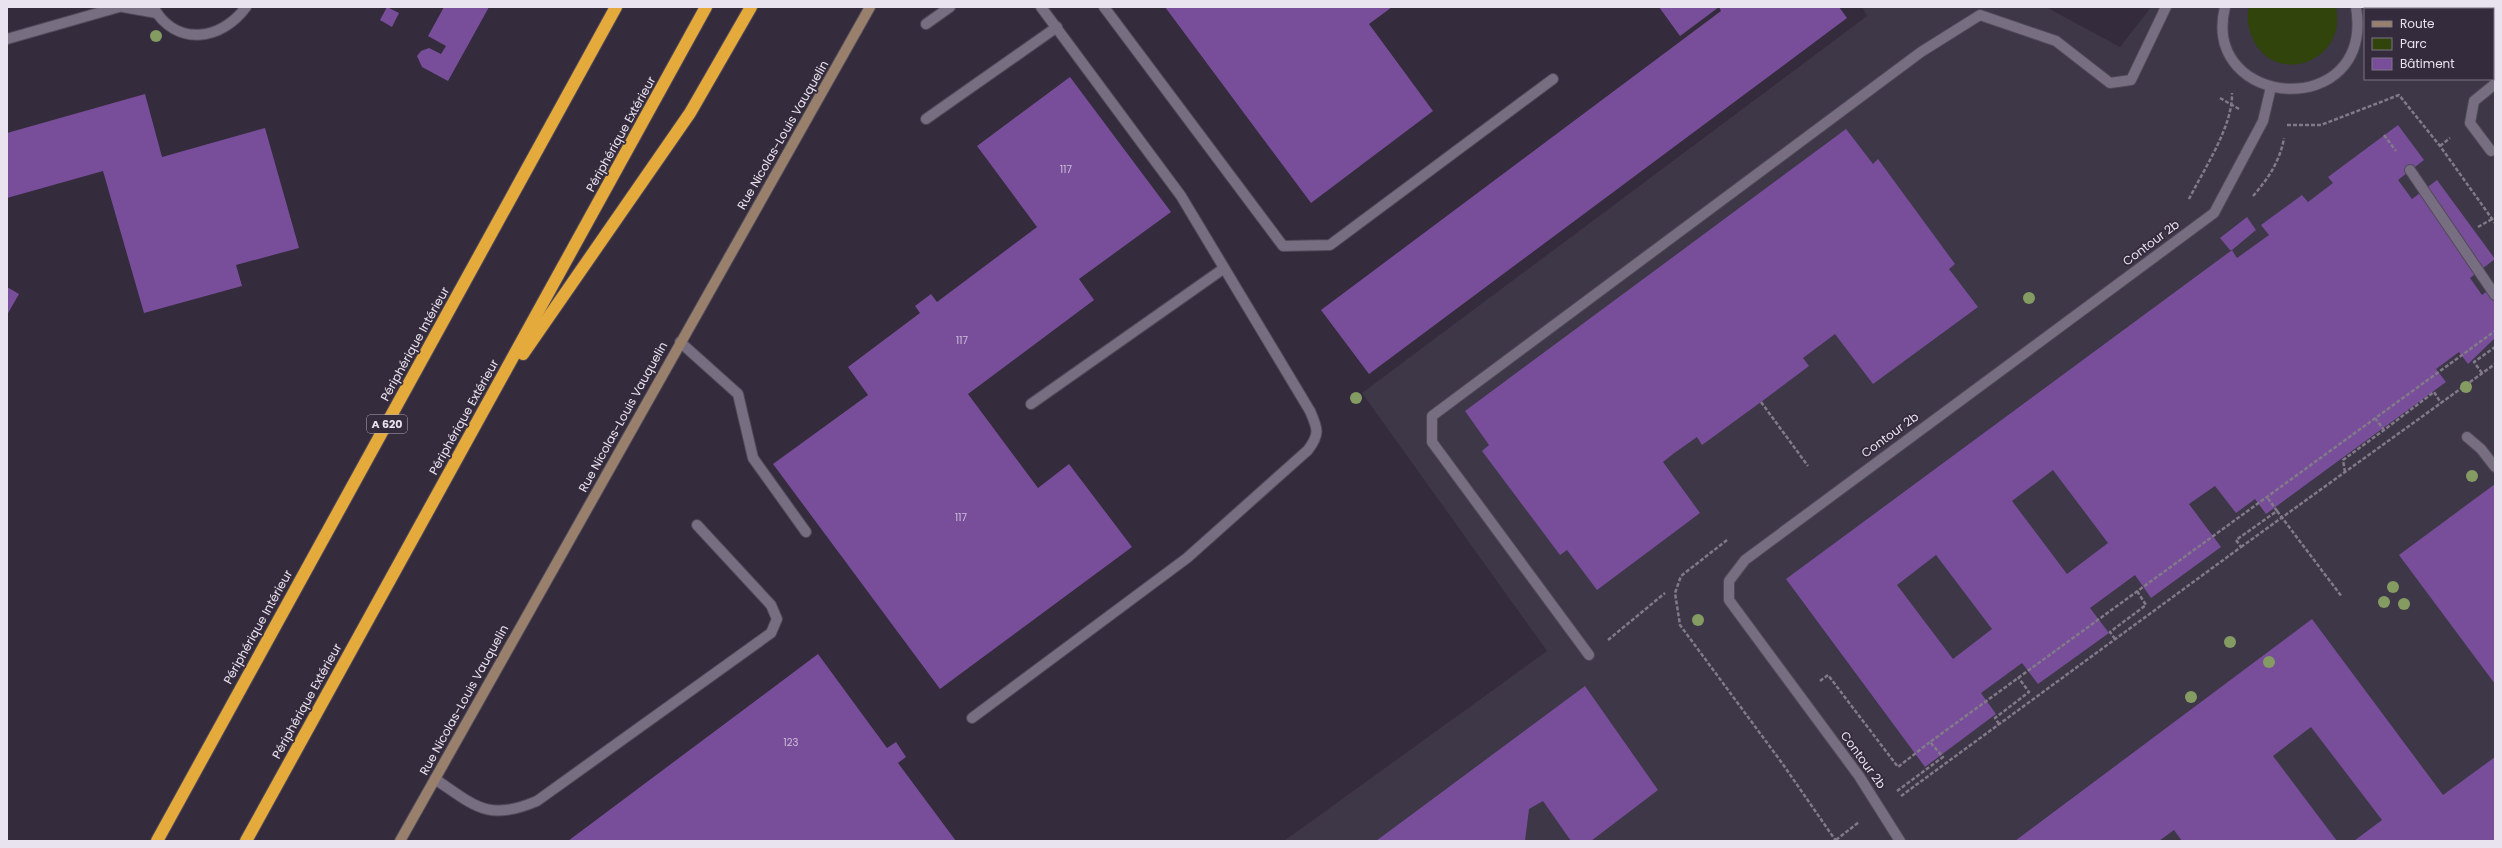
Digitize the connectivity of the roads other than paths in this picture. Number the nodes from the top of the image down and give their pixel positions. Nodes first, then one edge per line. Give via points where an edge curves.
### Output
1 (119, 7) edge
2 (123, 7) edge
3 (246, 7) edge
4 (616, 7) edge
5 (706, 7) edge
6 (751, 7) edge
7 (870, 7) edge
8 (950, 7) edge
9 (1041, 7) edge
10 (1104, 7) edge
11 (2166, 7) edge
12 (2225, 7) edge
13 (2356, 7) edge
14 (155, 10) edge
15 (926, 24) dead end
16 (1057, 27) junction
17 (7, 39) edge
18 (1553, 80) dead end
19 (2495, 84) edge
20 (2271, 87) junction
21 (926, 119) dead end
22 (2491, 151) dead end
23 (2410, 170) dead end
24 (1223, 269) junction
25 (2495, 295) edge
26 (680, 342) junction
27 (1031, 404) dead end
28 (484, 409) junction
29 (2467, 437) dead end
30 (2495, 467) edge
31 (696, 525) dead end
32 (806, 532) dead end
33 (1589, 655) road end
34 (972, 718) dead end
35 (435, 779) junction
36 (157, 841) edge
37 (246, 841) edge
38 (400, 841) edge
39 (1900, 841) edge

1 - 17 street
2 - 14 street
3 - 14 street via 236,21 221,31 204,35 186,33 170,26
4 - 36 highway, Périphérique Intérieur / A 620
5 - 28 highway, Périphérique Extérieur
6 - 28 highway via 690,113
7 - 26 street, Rue Nicolas-Louis Vauquelin
8 - 15 street
9 - 16 street
10 - 18 street via 1282,246 1330,244
11 - 33 street via 2132,80 2110,83 2056,41 1980,15 1921,52 1432,416 1432,442
12 - 20 street via 2223,27 2230,53 2247,74
13 - 20 street via 2357,31 2354,44 2343,66 2324,82 2300,90
16 - 21 street
16 - 24 street via 1181,196
19 - 22 street via 2474,101 2470,123
20 - 39 street, Contour 2b via 2263,121 2214,213 1745,560 1729,582 1729,600 1859,776
23 - 25 street
24 - 27 street
24 - 34 street via 1310,411 1317,425 1316,438 1308,450 1187,558
26 - 32 street via 738,394 752,458
26 - 35 street, Rue Nicolas-Louis Vauquelin
28 - 37 highway, Périphérique Extérieur
29 - 30 street via 2481,449
31 - 35 street via 771,604 777,619 771,633 537,801 516,810 493,812 475,805
35 - 38 street, Rue Nicolas-Louis Vauquelin

